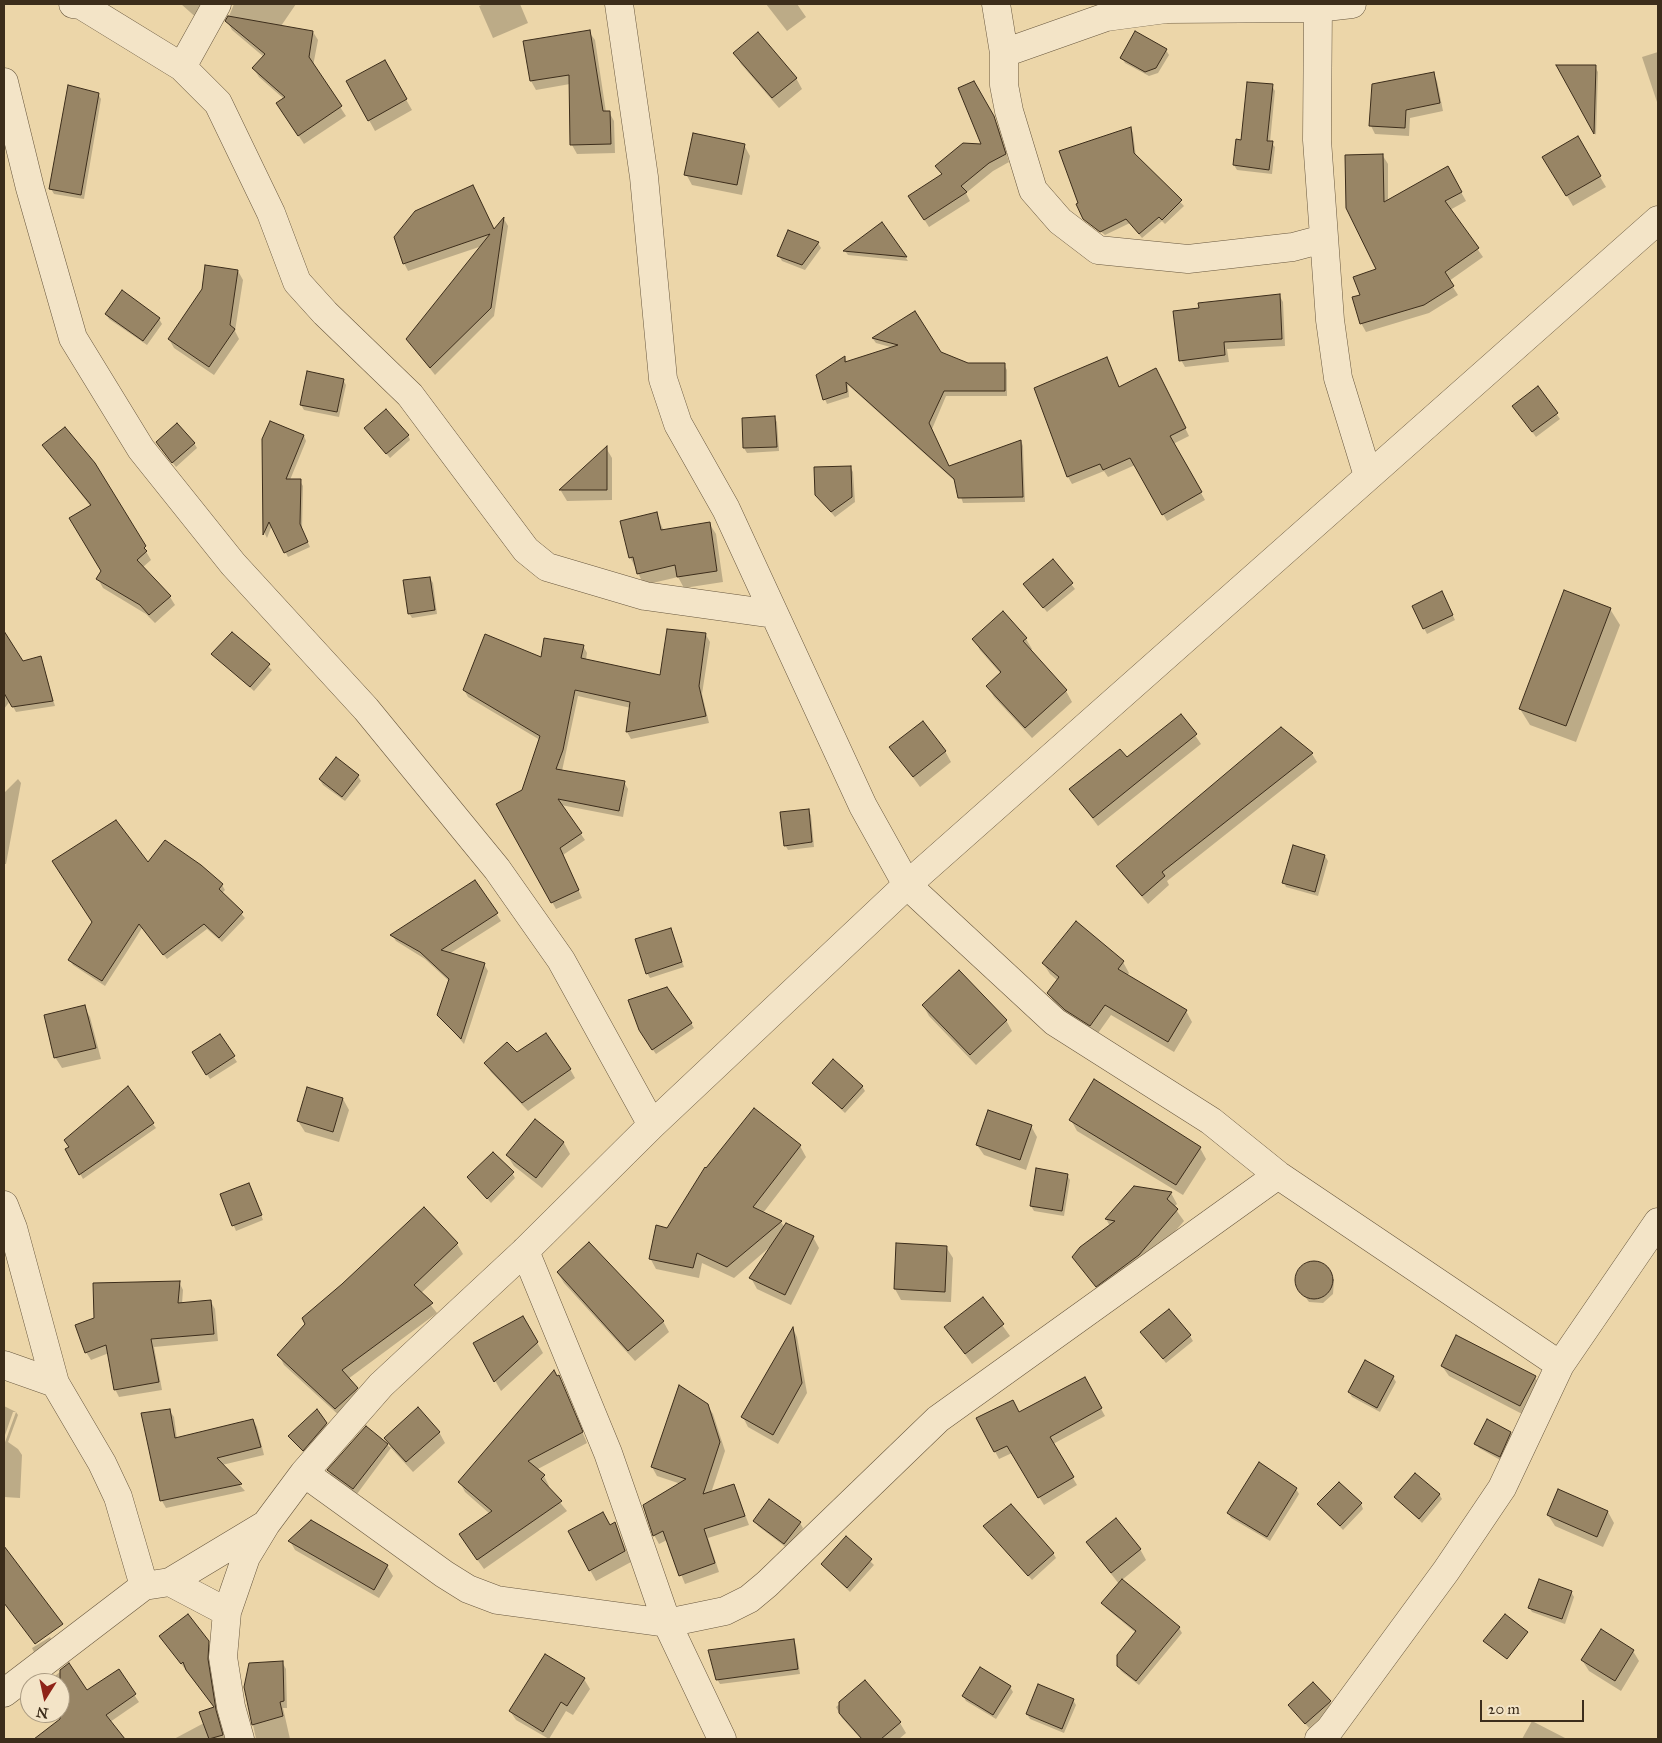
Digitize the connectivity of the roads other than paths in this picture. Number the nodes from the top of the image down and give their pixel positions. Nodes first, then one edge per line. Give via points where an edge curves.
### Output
1 (73, 4) edge
2 (217, 4) edge
3 (619, 4) edge
4 (996, 4) edge
5 (1352, 4) edge
6 (1317, 6) edge
7 (1004, 53) junction
8 (182, 67) junction
9 (4, 82) edge
10 (1658, 220) edge
11 (1323, 239) junction
12 (1368, 476) junction
13 (774, 614) junction
14 (906, 885) junction
15 (652, 1125) junction
16 (1278, 1175) junction
17 (4, 1205) edge
18 (1658, 1222) edge
19 (525, 1251) junction
20 (4, 1365) edge
21 (1560, 1366) junction
22 (55, 1383) junction
23 (304, 1473) junction
24 (266, 1524) junction
25 (157, 1584) junction
26 (227, 1612) junction
27 (667, 1623) junction
28 (4, 1693) edge
29 (240, 1739) edge
30 (722, 1739) edge
31 (1319, 1739) edge

1 - 8 street via 81,5
2 - 8 street
3 - 13 street via 644,177 663,379 678,424 726,509
4 - 7 street
5 - 6 street
6 - 7 street via 1166,9 1106,17
6 - 11 street via 1317,140
7 - 11 street via 1004,84 1009,110 1033,190 1060,222 1098,250 1188,259 1293,247
8 - 13 street via 218,103 271,214 298,282 325,313 410,395 526,550 547,567 645,596
9 - 15 street via 73,338 130,432 233,564 366,709 497,869 561,960
10 - 12 street
11 - 12 street via 1338,378
12 - 14 street
13 - 14 street via 862,806
14 - 15 street
14 - 16 street via 1055,1022 1211,1121
15 - 19 street
16 - 21 street
16 - 27 street via 938,1419 749,1599 725,1610
17 - 22 street
18 - 21 street
19 - 23 street via 381,1385
19 - 27 street via 608,1454
20 - 22 street
21 - 31 street via 1502,1488 1440,1579 1330,1729
22 - 25 street via 102,1463
23 - 24 street
23 - 27 street via 468,1589 497,1600
24 - 25 street
24 - 26 street via 246,1557
25 - 26 street
25 - 28 street
26 - 29 street via 223,1657
27 - 30 street

